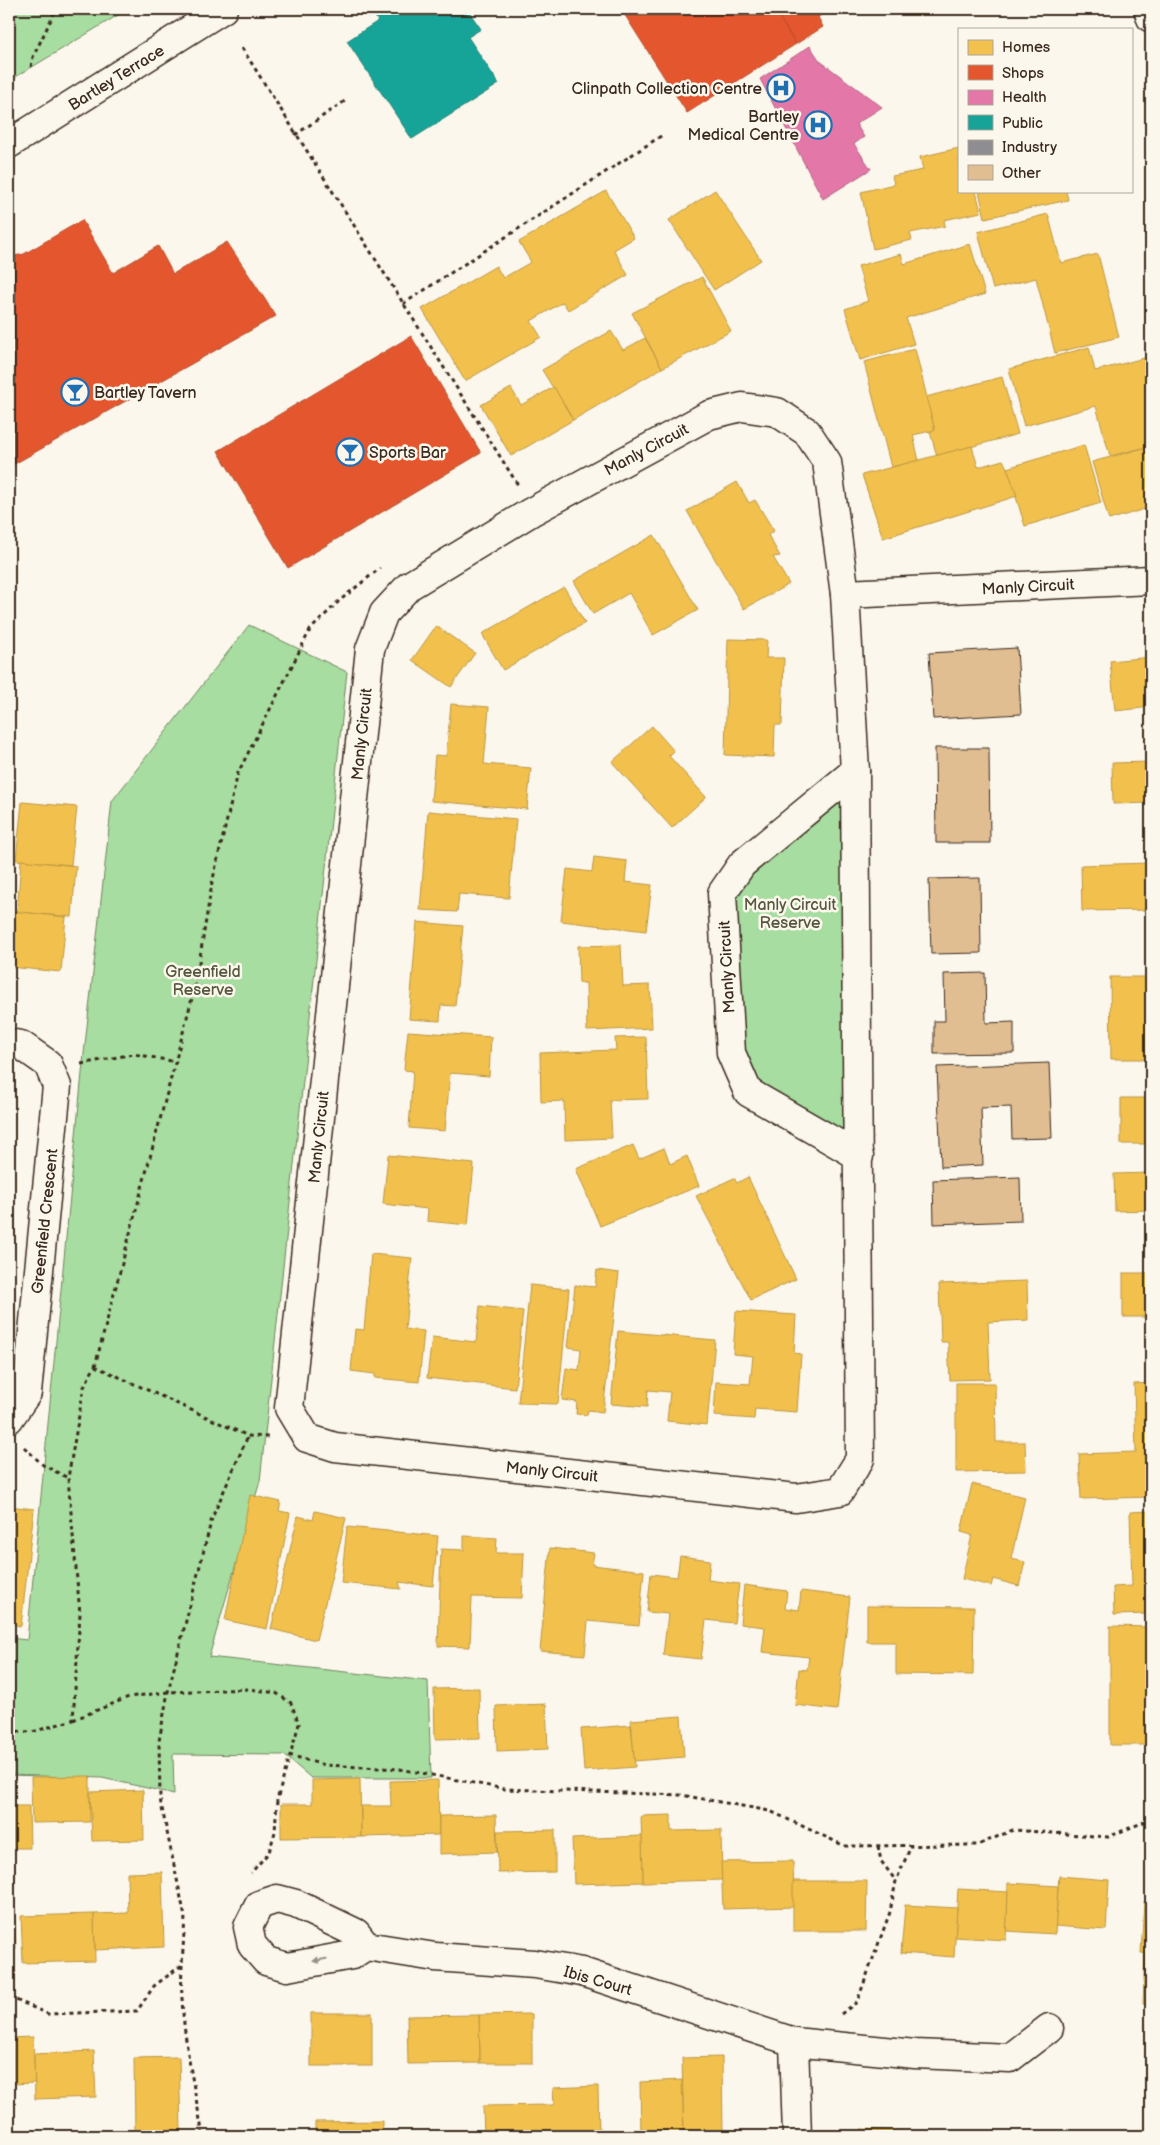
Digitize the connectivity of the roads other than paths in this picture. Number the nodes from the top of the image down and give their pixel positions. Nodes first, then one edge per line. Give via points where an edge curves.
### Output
1 (223, 9) edge
2 (1148, 9) edge
3 (1151, 18) edge
4 (9, 144) edge
5 (1151, 580) edge
6 (845, 594) junction
7 (855, 771) junction
8 (9, 1044) edge
9 (859, 1156) junction
10 (14, 1431) edge
11 (366, 1946) dead end
12 (1049, 2028) dead end
13 (794, 2042) junction
14 (797, 2136) edge

1 - 4 street, Bartley Terrace
2 - 3 street
5 - 6 street, Manly Circuit
6 - 7 street, Manly Circuit
6 - 9 street, Manly Circuit via 827,462 807,432 777,412 742,407 709,415 531,512 409,586 384,613 370,649 290,1408 307,1438 334,1448 796,1498 840,1491 860,1459
7 - 9 street, Manly Circuit
7 - 9 street, Manly Circuit via 742,864 722,893 730,1053 748,1092
8 - 10 street, Greenfield Crescent via 21,1045 48,1064 57,1086 27,1393
11 - 13 street, Ibis Court via 435,1957 535,1964 582,1972
12 - 13 street, Ibis Court via 1010,2058
13 - 14 street

